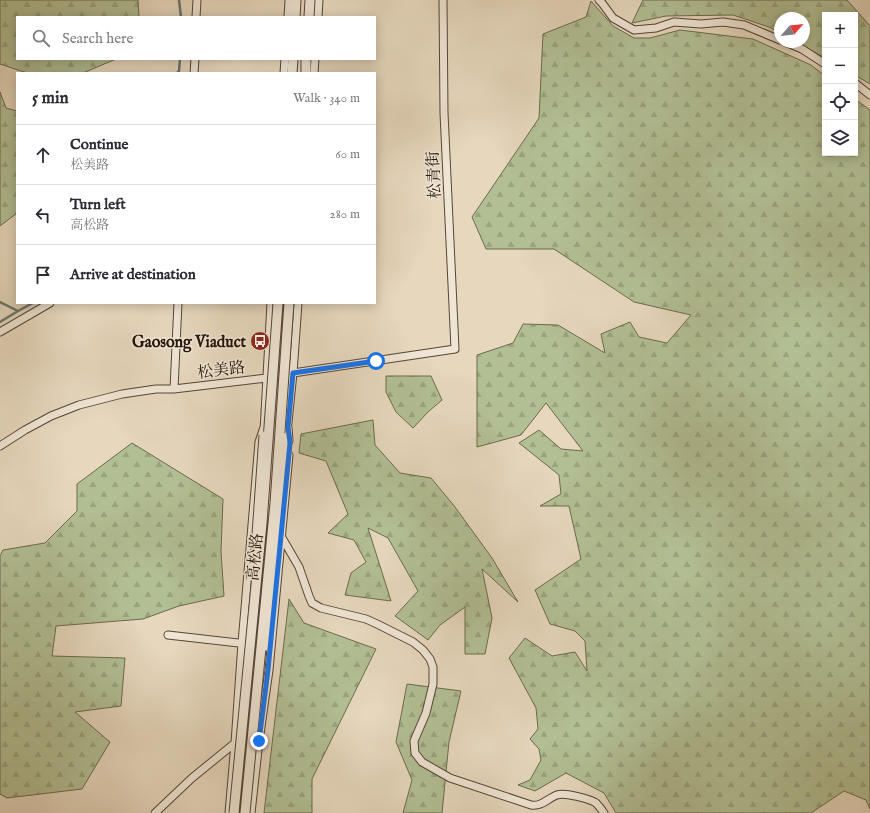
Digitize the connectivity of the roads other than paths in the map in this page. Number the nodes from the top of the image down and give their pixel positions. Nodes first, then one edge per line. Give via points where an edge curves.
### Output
1 (197, 0) edge
2 (289, 0) edge
3 (296, 0) edge
4 (310, 0) edge
5 (319, 0) edge
6 (443, 0) edge
7 (599, 0) edge
8 (196, 16) edge
9 (288, 16) edge
10 (295, 16) edge
11 (309, 16) edge
12 (318, 16) edge
13 (774, 38) edge
14 (802, 48) edge
15 (195, 60) edge
16 (285, 60) edge
17 (293, 60) edge
18 (306, 60) edge
19 (315, 60) edge
20 (822, 62) edge
21 (194, 72) edge
22 (284, 72) edge
23 (292, 72) edge
24 (306, 72) edge
25 (314, 72) edge
26 (856, 84) edge
27 (870, 95) edge
28 (48, 304) edge
29 (178, 304) edge
30 (271, 304) edge
31 (278, 304) edge
32 (289, 304) edge
33 (298, 304) edge
34 (0, 332) edge
35 (455, 349) joint
36 (293, 373) junction
37 (266, 378) junction
38 (174, 389) junction
39 (264, 427) junction
40 (288, 427) junction
41 (0, 446) edge
42 (281, 536) junction
43 (168, 635) dead end
44 (242, 643) junction
45 (271, 647) junction
46 (248, 669) junction
47 (258, 670) junction
48 (259, 741) junction
49 (235, 743) junction
50 (155, 813) edge
51 (229, 813) edge
52 (234, 813) edge
53 (245, 813) edge
54 (251, 813) edge
55 (604, 813) edge

1 - 8 street
2 - 9 street
3 - 10 street
4 - 11 street
5 - 12 street
6 - 35 street, 松青街 via 444,113
7 - 13 street via 613,18 634,30 656,28 674,22 723,22 744,25
14 - 20 street
15 - 21 street
16 - 22 street
17 - 23 street
18 - 24 street
19 - 25 street
26 - 27 street
28 - 34 street
29 - 38 street
30 - 37 street, 高松路
31 - 46 street, 高松路, bridge via 262,523
32 - 47 street, 高松路, bridge
33 - 36 street, 高松路
35 - 36 street, 松美路
36 - 37 street, 松美路
36 - 40 street, 高松路
37 - 38 street, 松美路
37 - 39 street, 高松路
38 - 41 street, 松美路 via 122,394 79,405 51,416
39 - 44 street, 高松路 via 259,442
39 - 46 street, 高松路, bridge via 247,653
40 - 42 street, 高松路 via 290,443
40 - 47 street, 高松路, bridge via 265,654
42 - 45 street, 高松路
42 - 55 street via 299,567 312,603 377,624 413,642 430,659 433,667 433,684 426,713 414,741 415,752 422,762 450,778 531,805 536,806 557,795 565,794 590,800
43 - 44 street
44 - 45 street
44 - 49 street, 高松路
45 - 48 street, 高松路
46 - 52 street, 高松路, bridge
47 - 53 street, 高松路, bridge
48 - 49 street
48 - 54 street, 高松路
49 - 50 street
49 - 51 street, 高松路

